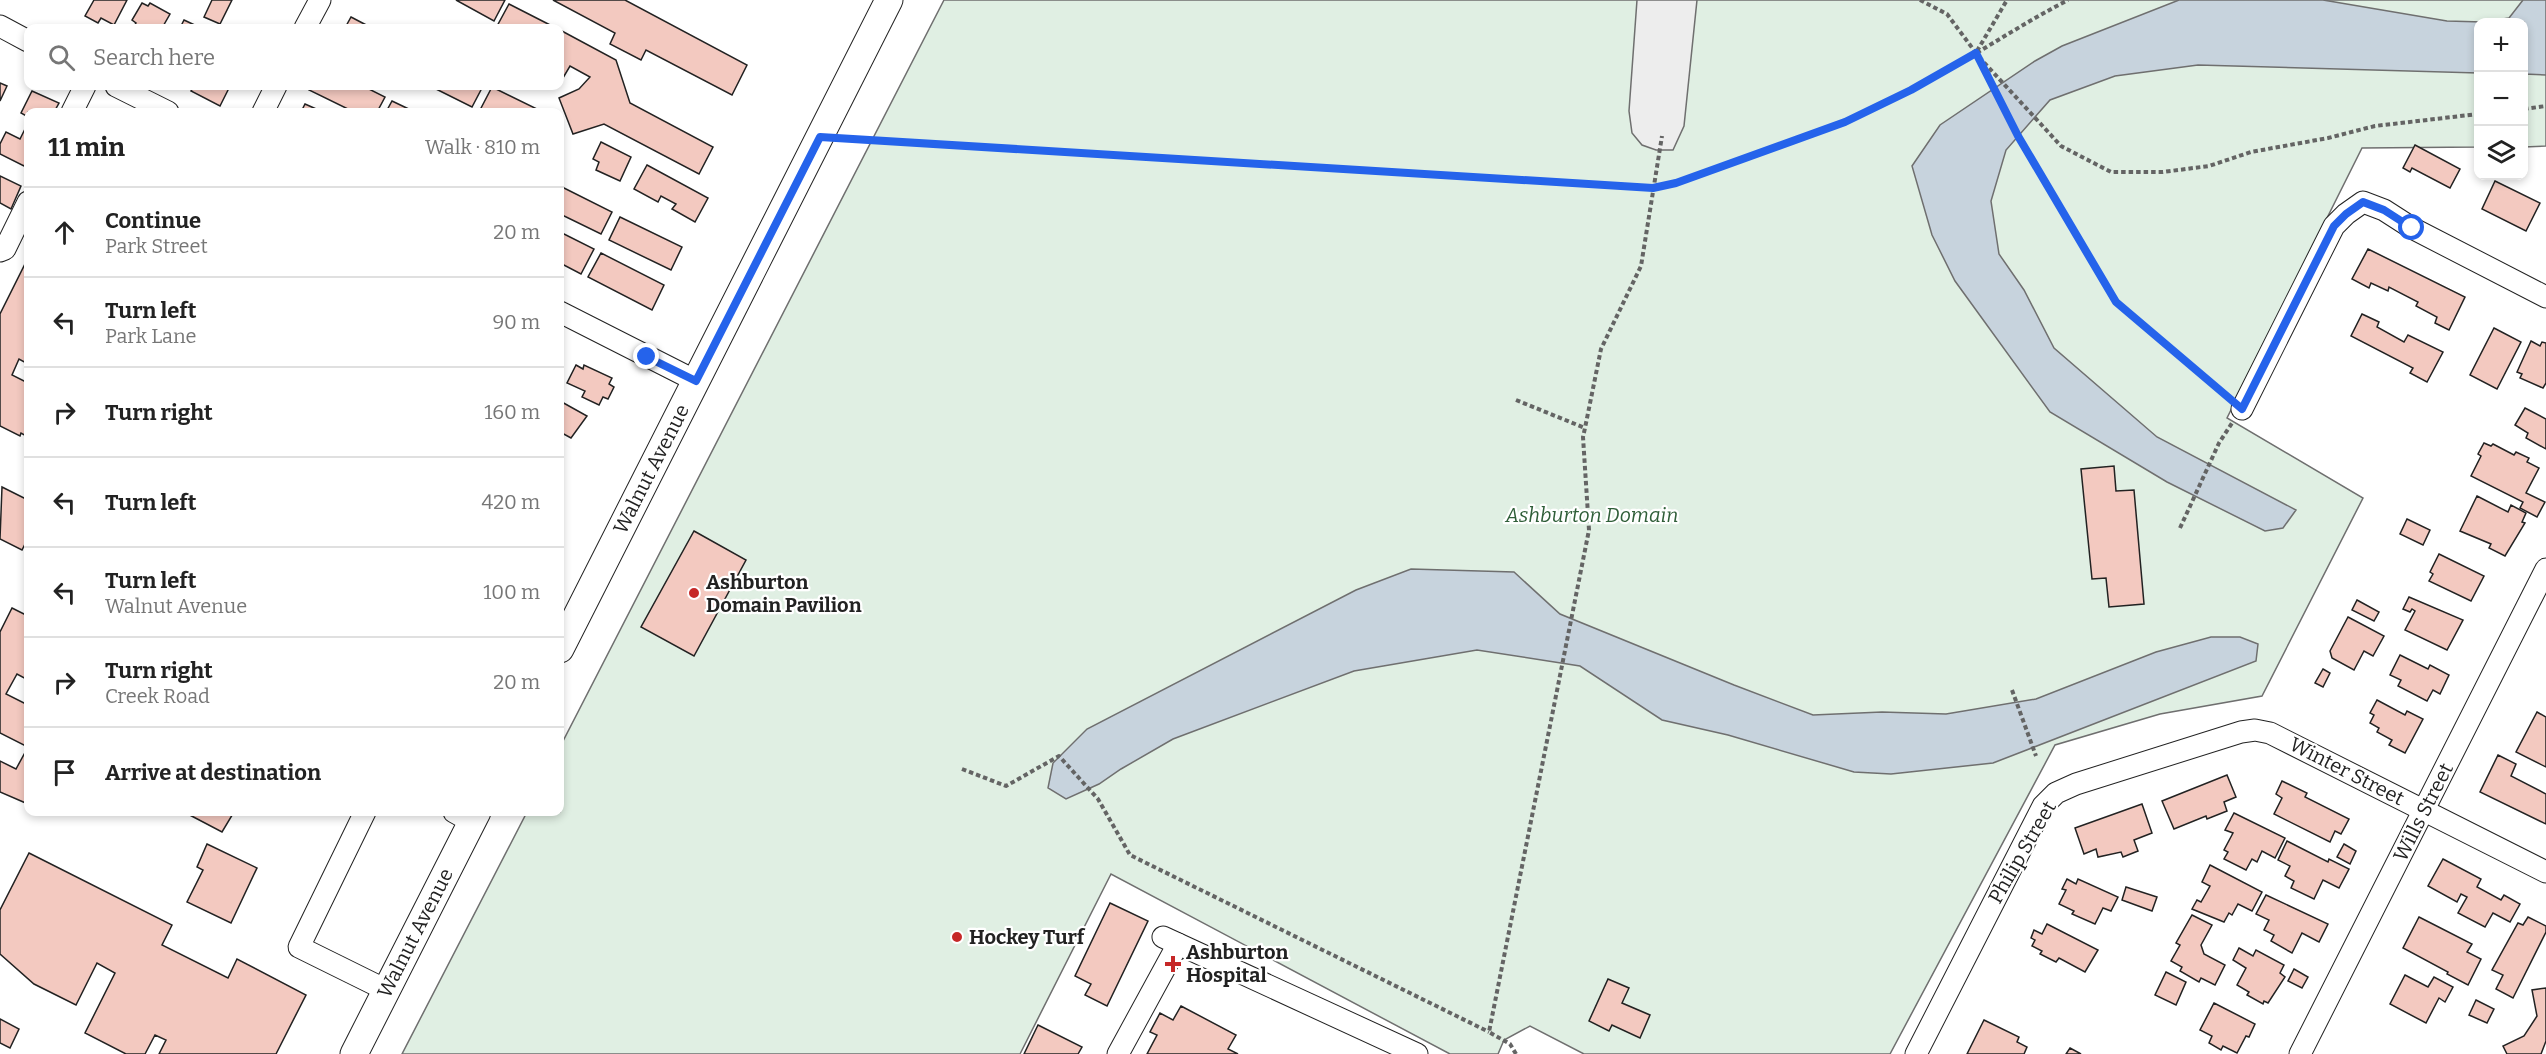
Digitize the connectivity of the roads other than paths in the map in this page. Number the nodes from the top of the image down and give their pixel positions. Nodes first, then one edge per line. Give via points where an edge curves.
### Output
1 (320, 0) edge
2 (889, 0) edge
3 (307, 24) edge
4 (0, 26) edge
5 (24, 39) edge
6 (83, 90) edge
7 (124, 90) edge
8 (274, 90) edge
9 (74, 108) edge
10 (160, 108) edge
11 (265, 108) edge
12 (24, 210) edge
13 (0, 251) edge
14 (2546, 297) edge
15 (564, 314) edge
16 (696, 381) junction
17 (2242, 409) road end
18 (2546, 569) edge
19 (564, 641) edge
20 (2241, 732) joint
21 (2424, 810) junction
22 (363, 816) edge
23 (468, 816) edge
24 (2546, 872) edge
25 (386, 990) junction
26 (354, 1054) edge
27 (1118, 1054) edge
28 (1417, 1054) edge
29 (1916, 1054) edge
30 (2300, 1054) edge

1 - 3 street
2 - 16 main road, Walnut Avenue
4 - 5 street
6 - 9 street
7 - 10 street
8 - 11 street
12 - 13 street via 5,249
14 - 17 street via 2363,202 2334,226
15 - 16 street
16 - 19 main road, Walnut Avenue
18 - 21 street, Wills Street
20 - 21 street, Winter Street via 2270,733
20 - 29 street, Philip Street via 2056,793 2043,806 2026,837
21 - 24 street, Winter Street
21 - 30 street, Wills Street
22 - 25 street via 299,947
23 - 25 main road, Walnut Avenue
25 - 26 main road, Walnut Avenue
27 - 28 street via 1171,941

